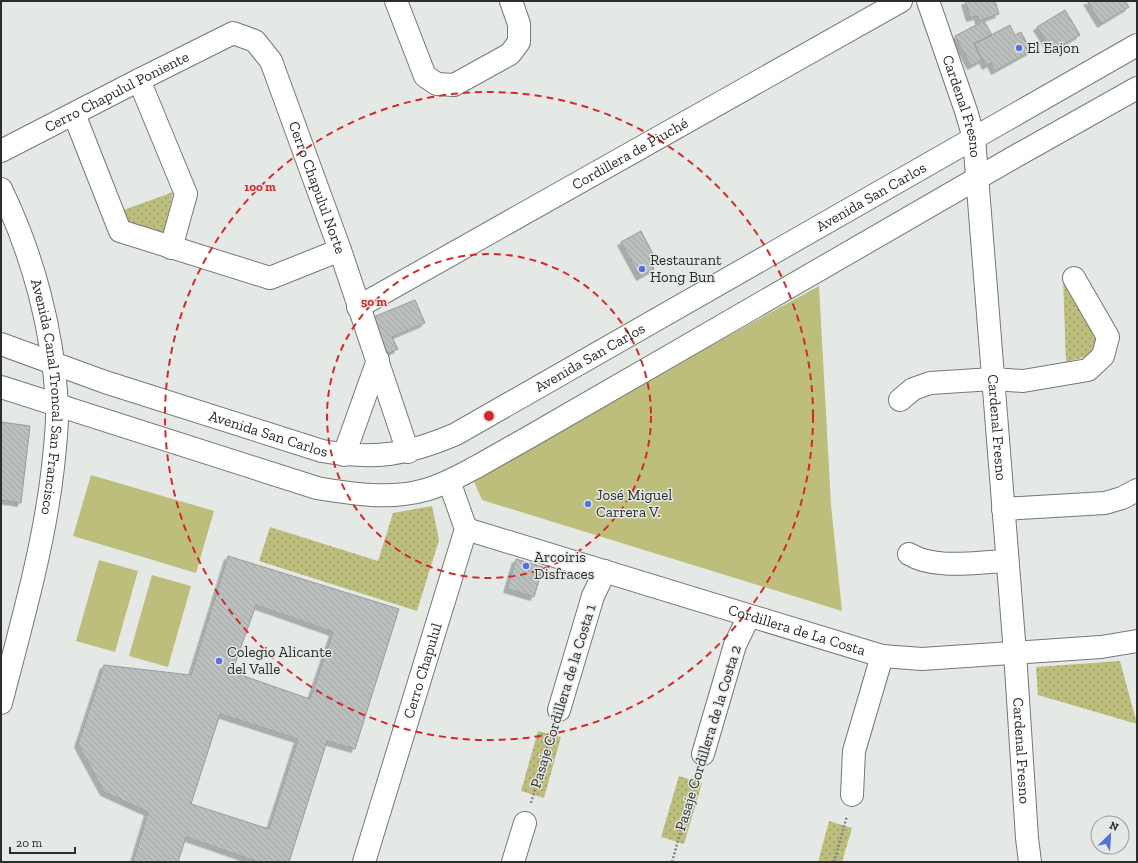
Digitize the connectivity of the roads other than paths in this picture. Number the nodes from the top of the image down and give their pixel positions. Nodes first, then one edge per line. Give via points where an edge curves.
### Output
1 (396, 1) edge
2 (511, 1) edge
3 (901, 1) edge
4 (928, 1) edge
5 (233, 33) joint
6 (1137, 45) edge
7 (139, 80) junction
8 (1135, 94) edge
9 (74, 114) junction
10 (974, 138) junction
11 (1, 151) edge
12 (977, 178) junction
13 (1, 189) edge
14 (171, 248) junction
15 (340, 250) junction
16 (1074, 278) dead end
17 (358, 307) junction
18 (1, 344) edge
19 (378, 360) junction
20 (53, 362) junction
21 (993, 379) junction
22 (1, 387) edge
23 (900, 400) dead end
24 (57, 404) junction
25 (408, 452) junction
26 (344, 455) junction
27 (449, 481) junction
28 (1137, 490) edge
29 (1003, 509) junction
30 (466, 529) junction
31 (909, 554) dead end
32 (1007, 561) junction
33 (605, 571) junction
34 (749, 616) junction
35 (1137, 641) edge
36 (1014, 653) junction
37 (882, 656) junction
38 (1, 703) edge
39 (559, 710) road end
40 (703, 754) road end
41 (852, 795) road end
42 (525, 823) road end
43 (364, 862) edge
44 (513, 862) edge
45 (1030, 862) edge

1 - 2 street via 425,76 438,84 454,85 510,54 519,42 519,24
3 - 17 street, Cordillera de Piuché
4 - 10 street, Cardenal Fresno
5 - 7 street, Cerro Chapulul Poniente
5 - 15 street, Cerro Chapulul Norte via 255,41 271,61
6 - 10 street, Avenida San Carlos
7 - 9 street, Cerro Chapulul Poniente
7 - 14 street via 186,194
8 - 12 street
9 - 11 street, Cerro Chapulul Poniente
9 - 14 street via 120,231
10 - 12 street, Cardenal Fresno
10 - 25 street, Avenida San Carlos via 456,434
12 - 21 street, Cardenal Fresno
12 - 27 street
13 - 20 street, Avenida Canal Troncal San Francisco via 16,221 35,275
14 - 15 street via 270,278
15 - 17 street, Cerro Chapulul Norte
16 - 21 street via 1108,337 1103,356 1088,370 1023,381
17 - 19 street, Cerro Chapulul Norte
18 - 20 street, Avenida San Carlos
19 - 25 street, Cerro Chapulul Norte
19 - 26 street
20 - 24 street, Avenida Canal Troncal San Francisco
20 - 26 street, Avenida San Carlos via 105,382 322,451
21 - 23 street via 925,384 913,388
21 - 29 street, Cardenal Fresno
22 - 24 street
24 - 27 street via 317,488 354,494 402,494 425,490
24 - 38 street, Avenida Canal Troncal San Francisco via 55,445 43,532
25 - 26 street, Avenida San Carlos via 366,456
27 - 30 street
28 - 29 street via 1105,503
29 - 32 street, Cardenal Fresno
30 - 33 street, Cordillera de La Costa
30 - 43 street, Cerro Chapulul
31 - 32 street via 940,564
32 - 36 street, Cardenal Fresno
33 - 34 street, Cordillera de La Costa
33 - 39 street, Pasaje Cordillera de la Costa 1 via 593,596
34 - 37 street, Cordillera de La Costa
34 - 40 street, Pasaje Cordillera de la Costa 2 via 735,645
35 - 36 street, Cordillera de La Costa
36 - 37 street, Cordillera de La Costa via 922,659
36 - 45 street, Cardenal Fresno
37 - 41 street via 854,751
42 - 44 street

